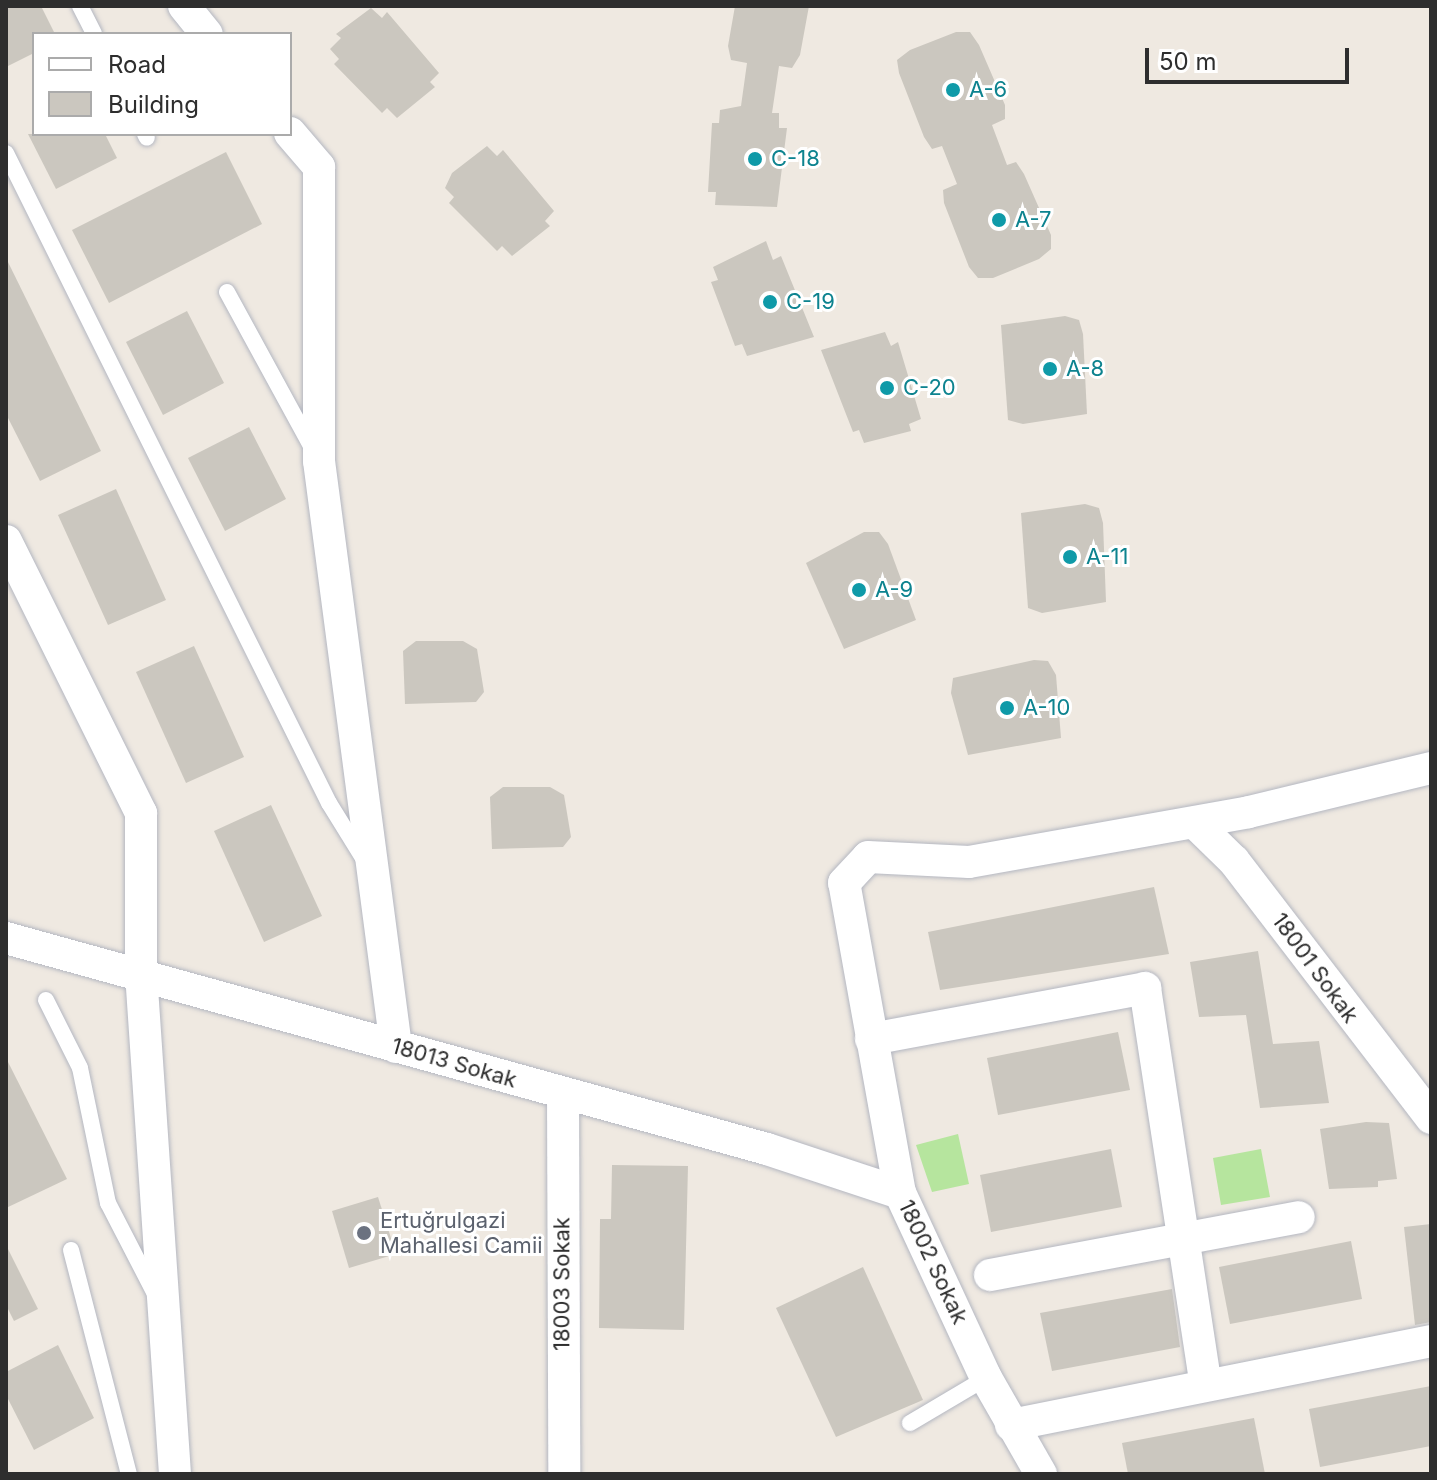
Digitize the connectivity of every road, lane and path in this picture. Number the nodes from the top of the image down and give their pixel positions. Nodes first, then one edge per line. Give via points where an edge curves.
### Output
1 (80, 6) edge
2 (184, 6) edge
3 (93, 32) edge
4 (205, 32) edge
5 (292, 135) edge
6 (6, 153) edge
7 (227, 292) dead end
8 (319, 461) junction
9 (6, 541) edge
10 (1431, 768) edge
11 (1195, 823) junction
12 (371, 871) junction
13 (6, 938) edge
14 (141, 973) junction
15 (46, 1000) dead end
16 (871, 1039) junction
17 (396, 1047) junction
18 (563, 1093) junction
19 (1431, 1118) edge
20 (900, 1193) junction
21 (1299, 1217) dead end
22 (1178, 1239) junction
23 (71, 1250) dead end
24 (990, 1275) dead end
25 (158, 1299) junction
26 (1431, 1341) edge
27 (986, 1378) junction
28 (1205, 1382) junction
29 (910, 1423) dead end
30 (1011, 1425) junction
31 (129, 1474) edge
32 (175, 1474) edge
33 (564, 1474) edge
34 (1041, 1474) edge

1 - 3 lane
2 - 4 street
5 - 8 street via 319,167
6 - 12 lane via 329,803
7 - 8 lane
8 - 12 street
9 - 14 street via 141,813
10 - 11 street
11 - 16 street, 18002 Sokak via 969,862 868,857 844,883
11 - 19 street, 18001 Sokak via 1242,871
12 - 17 street
13 - 14 street, 18013 Sokak
14 - 17 street, 18013 Sokak
14 - 25 street
15 - 25 lane via 80,1068 108,1203
16 - 20 street, 18002 Sokak
16 - 22 street via 1145,988
17 - 18 street, 18013 Sokak
18 - 20 street, 18013 Sokak
18 - 33 street, 18003 Sokak
20 - 27 street, 18002 Sokak
21 - 22 street
22 - 24 street
22 - 28 street
23 - 31 lane
25 - 32 street
26 - 28 street
27 - 29 lane
27 - 30 street, 18002 Sokak
28 - 30 street
30 - 34 street, 18002 Sokak

